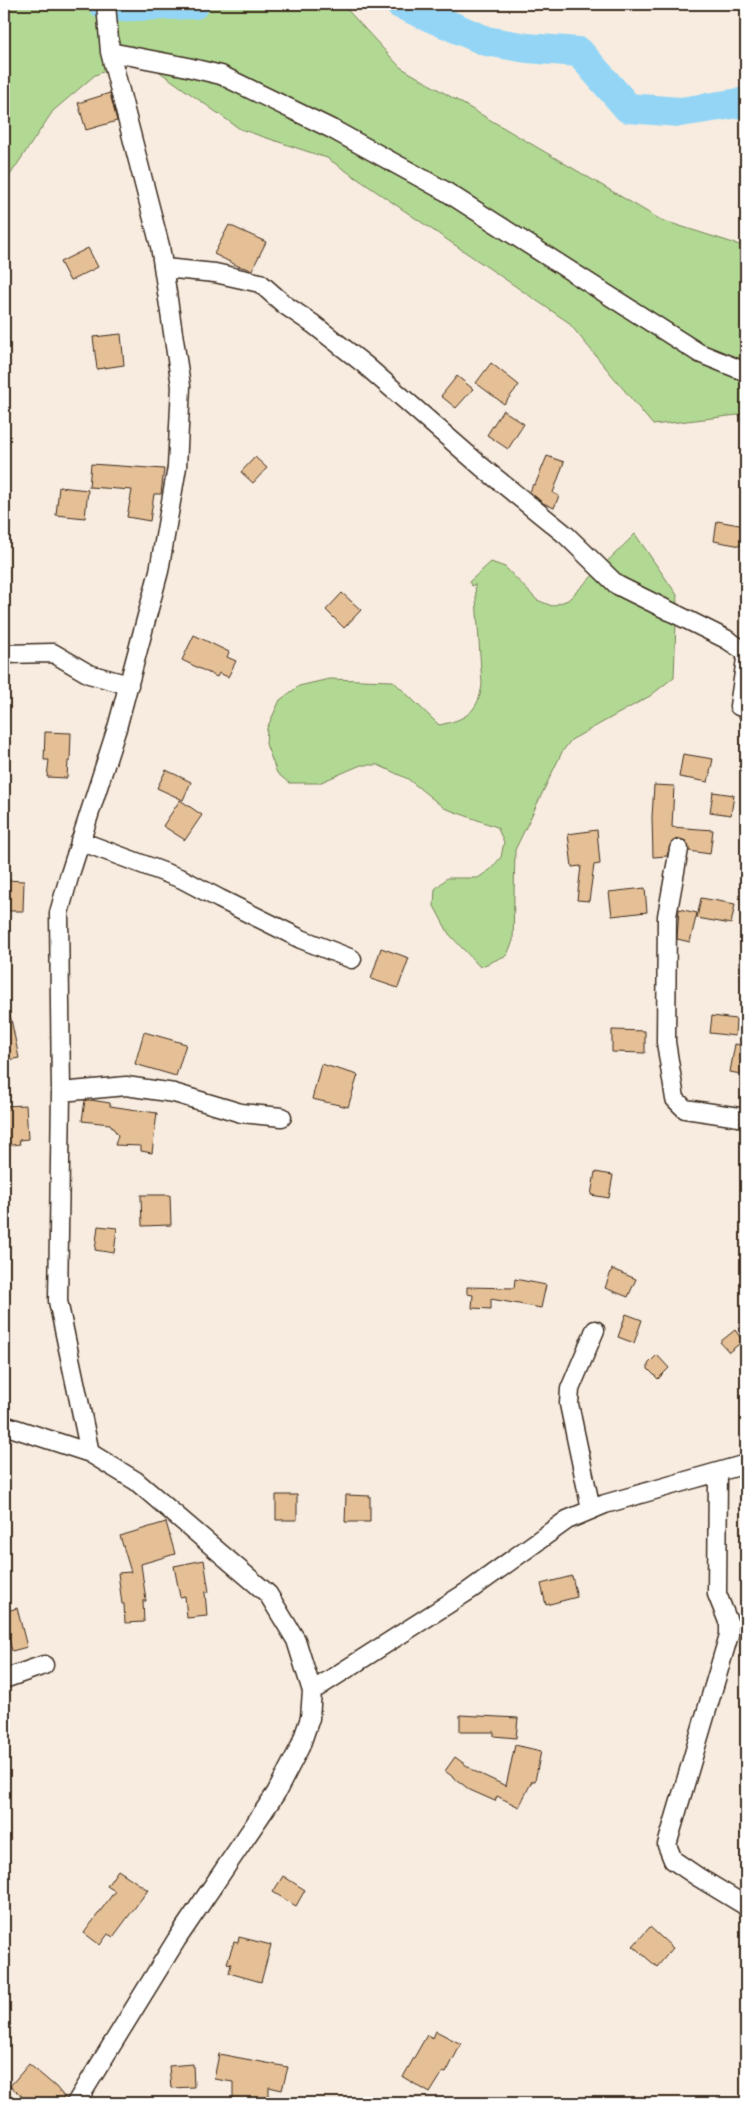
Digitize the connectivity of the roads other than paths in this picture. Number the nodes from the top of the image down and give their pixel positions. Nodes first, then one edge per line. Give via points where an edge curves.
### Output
1 (106, 4) edge
2 (110, 52) junction
3 (164, 268) junction
4 (746, 372) edge
5 (746, 652) edge
6 (4, 654) edge
7 (746, 659) edge
8 (129, 685) junction
9 (746, 709) edge
10 (80, 842) junction
11 (679, 849) dead end
12 (352, 959) dead end
13 (61, 1092) junction
14 (282, 1117) dead end
15 (746, 1118) edge
16 (595, 1330) dead end
17 (4, 1425) edge
18 (90, 1453) junction
19 (746, 1464) edge
20 (718, 1472) junction
21 (591, 1509) junction
22 (44, 1665) dead end
23 (4, 1679) edge
24 (312, 1691) junction
25 (746, 1906) edge
26 (76, 2103) edge

1 - 2 street
2 - 3 street
2 - 4 street via 221,75 332,129 445,191 699,353
3 - 5 street via 215,273 260,283 364,364 566,535 617,585
3 - 8 street via 181,386 177,467 159,571
6 - 8 street via 54,653 89,674
7 - 9 street via 739,706
8 - 10 street
10 - 12 street via 182,879 302,939
10 - 13 street via 59,914
11 - 15 street via 667,916 666,1042 675,1099 685,1109
13 - 14 street via 126,1086 174,1093 241,1113
13 - 18 street via 58,1302
16 - 21 street via 570,1389 569,1404
17 - 18 street
18 - 24 street via 136,1481 268,1594 296,1640
19 - 20 street
20 - 21 street
20 - 25 street via 717,1594 729,1624 729,1635 667,1845 673,1860
21 - 24 street via 567,1520 470,1590
22 - 23 street
24 - 26 street via 310,1718 300,1747 276,1793 177,1939

